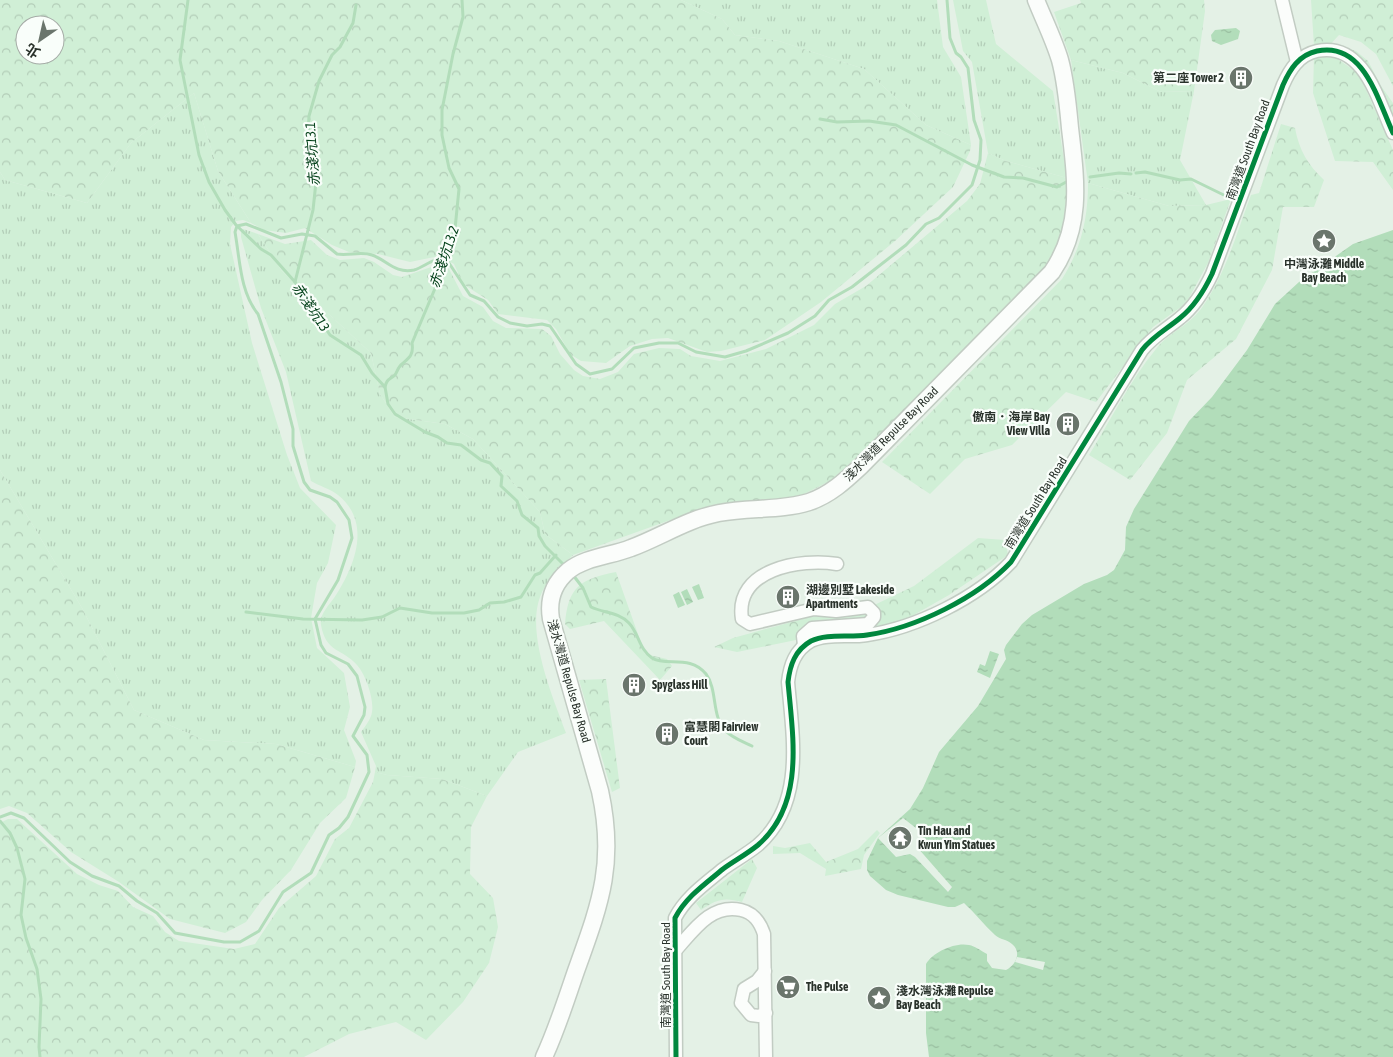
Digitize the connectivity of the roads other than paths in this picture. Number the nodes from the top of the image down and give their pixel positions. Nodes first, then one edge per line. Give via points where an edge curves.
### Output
1 (1036, 0) edge
2 (1282, 0) edge
3 (1297, 62) junction
4 (1393, 133) edge
5 (838, 564) dead end
6 (804, 645) junction
7 (675, 951) junction
8 (765, 971) junction
9 (766, 1013) junction
10 (544, 1057) edge
11 (676, 1057) edge
12 (766, 1057) edge

1 - 10 main road, 淺水灣道 Repulse Bay Road via 1063,71 1076,183 1074,225 1052,272 861,466 835,488 801,504 728,511 688,522 629,549 573,567 554,589 551,619 600,792 608,850 600,902
2 - 3 street
3 - 4 street via 1310,53 1324,50 1351,58 1366,75
3 - 6 street, 南灣道 South Bay Road via 1283,85 1202,293 1188,311 1142,350 1011,562 986,585 912,624 867,635 821,638
5 - 6 street via 817,562 787,566 759,579 743,594 740,606 742,619 750,624 814,609 836,611 868,607 874,613 868,624 812,628 803,636
6 - 7 street, 南灣道 South Bay Road via 789,669 794,768 784,806 758,845 733,861 681,906 675,918
7 - 8 street via 711,914 734,909 750,914 760,924 764,934
7 - 11 street, 南灣道 South Bay Road
8 - 9 street
8 - 9 street via 744,989 741,1004 751,1015
9 - 12 street

